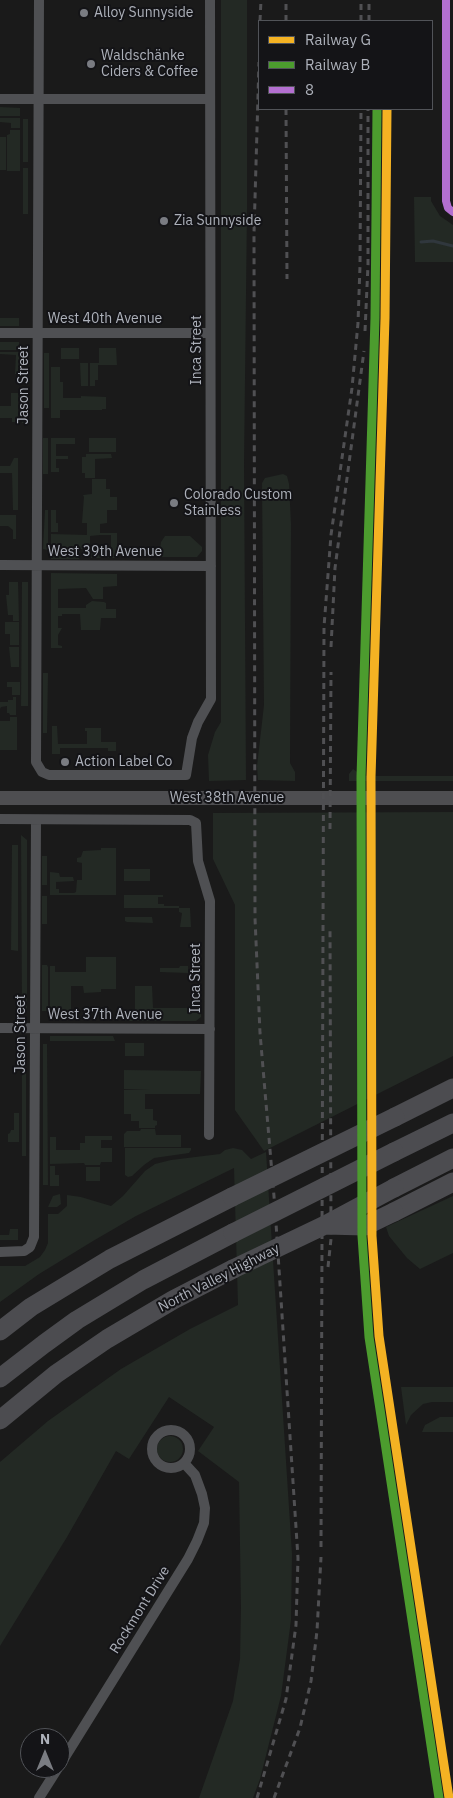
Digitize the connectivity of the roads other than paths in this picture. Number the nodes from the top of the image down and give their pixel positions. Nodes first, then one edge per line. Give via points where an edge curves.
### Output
1 (39, 0) edge
2 (210, 0) edge
3 (0, 99) edge
4 (39, 99) junction
5 (210, 99) junction
6 (210, 332) junction
7 (0, 333) edge
8 (38, 333) junction
9 (0, 565) edge
10 (37, 565) junction
11 (211, 566) junction
12 (211, 699) joint
13 (0, 798) edge
14 (453, 798) edge
15 (0, 820) edge
16 (36, 820) junction
17 (196, 823) joint
18 (0, 1028) edge
19 (35, 1028) junction
20 (210, 1029) junction
21 (453, 1088) edge
22 (453, 1123) edge
23 (210, 1135) dead end
24 (453, 1158) edge
25 (453, 1182) edge
26 (325, 1225) junction
27 (0, 1252) edge
28 (0, 1331) edge
29 (0, 1378) edge
30 (0, 1420) edge
31 (184, 1463) dead end
32 (70, 1749) edge
33 (52, 1778) edge
34 (39, 1798) edge

1 - 4 street, Jason Street
2 - 5 street, Inca Street
3 - 4 street
4 - 5 street
4 - 8 street, Jason Street
5 - 6 street, Inca Street
6 - 8 street, West 40th Avenue
6 - 11 street, Inca Street
7 - 8 street, West 40th Avenue
8 - 10 street, Jason Street
9 - 10 street, West 39th Avenue
10 - 11 street, West 39th Avenue
10 - 12 street, Jason Street via 36,762 42,772 50,775 186,775 192,738
11 - 12 street, Inca Street
13 - 14 main road, West 38th Avenue
15 - 16 street, West 38th Avenue
16 - 17 street, West 38th Avenue via 190,820
16 - 19 street, Jason Street
17 - 20 street, Inca Street via 198,861 210,901
18 - 19 street, West 37th Avenue
19 - 20 street, West 37th Avenue
19 - 27 street, Jason Street via 34,1237 30,1247 20,1252
20 - 23 street, Inca Street
21 - 28 highway, bridge via 110,1259 31,1307
22 - 29 highway, bridge via 143,1280 77,1320
24 - 26 highway, North Valley Highway, bridge
25 - 26 highway, bridge via 364,1226
26 - 30 highway, North Valley Highway, bridge via 173,1300 106,1339 56,1374
31 - 32 street, Rockmont Drive via 194,1475 205,1508 204,1523 197,1541
33 - 34 street

